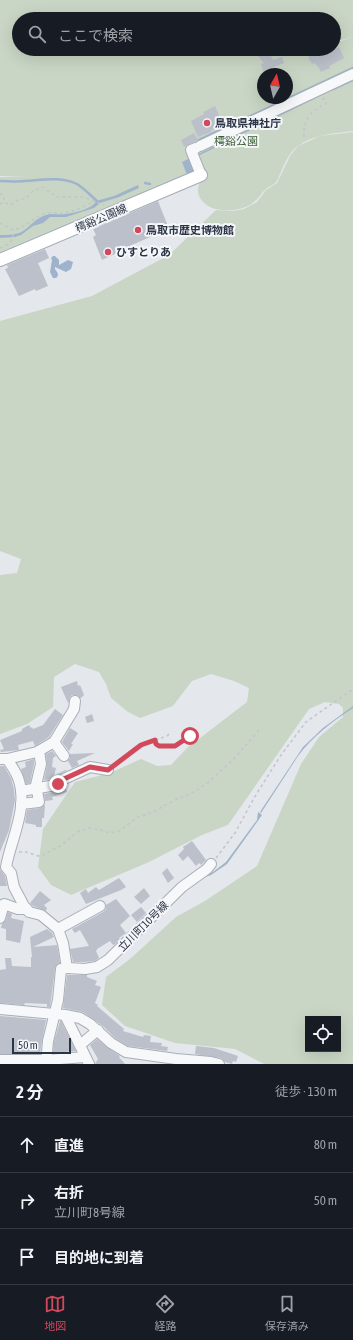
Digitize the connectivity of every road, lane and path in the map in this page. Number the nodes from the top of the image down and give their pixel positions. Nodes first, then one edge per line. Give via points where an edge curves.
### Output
1 (353, 74) edge
2 (314, 91) junction
3 (304, 137) dead end
4 (201, 175) joint
5 (0, 193) edge
6 (4, 202) junction
7 (93, 202) junction
8 (0, 204) edge
9 (101, 205) dead end
10 (0, 223) edge
11 (13, 230) junction
12 (0, 248) edge
13 (0, 260) edge
14 (353, 689) edge
15 (75, 701) dead end
16 (261, 728) dead end
17 (171, 732) dead end
18 (190, 736) dead end
19 (155, 740) junction
20 (54, 742) junction
21 (38, 751) junction
22 (64, 756) dead end
23 (4, 759) edge
24 (108, 770) joint
25 (37, 789) junction
26 (21, 792) junction
27 (21, 804) junction
28 (17, 852) dead end
29 (211, 864) joint
30 (3, 867) edge
31 (100, 906) dead end
32 (27, 910) junction
33 (0, 918) edge
34 (58, 929) junction
35 (66, 968) junction
36 (0, 1009) edge
37 (54, 1014) junction
38 (65, 1015) junction
39 (98, 1030) junction
40 (80, 1045) junction
41 (0, 1060) edge
42 (87, 1060) edge
43 (46, 1062) edge
44 (220, 1064) edge

1 - 2 street
2 - 3 path via 317,96 326,100 326,104 307,119
2 - 4 street via 196,152
4 - 13 main road, 樗谿公園線
5 - 6 path via 4,197
6 - 7 path via 10,205 42,187 57,197 83,197
6 - 8 path
7 - 9 path
7 - 11 path via 64,213 45,214 20,229
10 - 11 path
11 - 12 path via 12,240 7,246
14 - 29 path via 306,722 254,798 235,833
15 - 20 street via 74,709
16 - 28 path via 232,761 204,785 153,812 138,817 119,831 109,833 89,828 77,832 62,845 43,855
17 - 19 path
18 - 19 path via 179,744 169,746 159,746
19 - 24 path via 141,745
20 - 21 street
20 - 22 street
21 - 23 street
21 - 25 street via 41,764
23 - 26 street via 18,778
24 - 25 street via 90,767 58,784
25 - 26 street
25 - 27 street via 39,802
26 - 27 street
27 - 30 street via 18,823
29 - 35 street, 立川町10号線 via 182,887 108,960 97,967
30 - 32 street via 11,873 16,894
31 - 34 street
32 - 33 street via 4,904
32 - 34 street via 40,914
34 - 35 street via 63,943
35 - 37 street via 61,969
36 - 37 street
37 - 38 street
37 - 43 street
38 - 39 street via 84,1020
38 - 40 street
39 - 40 street
39 - 44 street via 111,1043 126,1052
40 - 42 street
41 - 43 street
42 - 43 street

